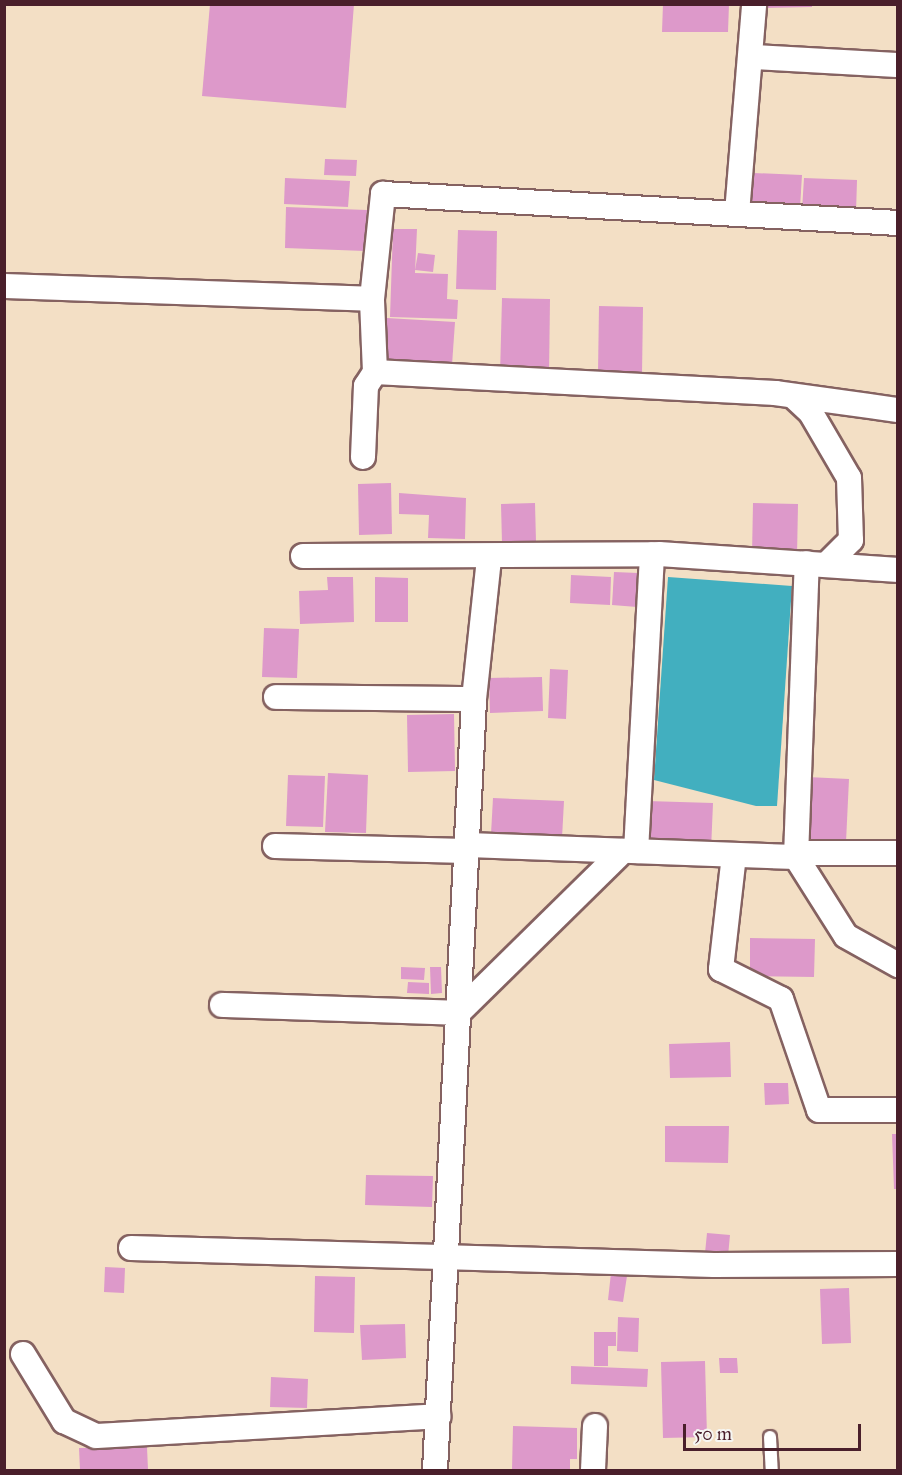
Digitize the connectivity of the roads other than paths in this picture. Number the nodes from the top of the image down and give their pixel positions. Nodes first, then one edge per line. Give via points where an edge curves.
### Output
1 (754, 4) edge
2 (753, 57) junction
3 (897, 65) edge
4 (736, 213) junction
5 (897, 223) edge
6 (4, 286) edge
7 (372, 299) junction
8 (375, 372) junction
9 (793, 396) junction
10 (897, 410) edge
11 (363, 457) dead end
12 (652, 554) junction
13 (303, 556) dead end
14 (489, 559) junction
15 (817, 563) junction
16 (897, 570) edge
17 (276, 697) dead end
18 (474, 699) junction
19 (275, 846) dead end
20 (467, 848) junction
21 (629, 851) junction
22 (897, 853) edge
23 (734, 855) junction
24 (796, 855) junction
25 (897, 965) edge
26 (222, 1005) dead end
27 (458, 1013) junction
28 (897, 1110) edge
29 (131, 1248) dead end
30 (446, 1254) junction
31 (897, 1264) edge
32 (23, 1354) dead end
33 (438, 1416) junction
34 (595, 1426) dead end
35 (770, 1437) dead end
36 (435, 1470) edge
37 (593, 1470) edge
38 (772, 1470) edge

1 - 2 street
2 - 3 street
2 - 4 street
4 - 5 street
4 - 7 street via 390,191 381,200
6 - 7 street
7 - 8 street
8 - 9 street
8 - 11 street via 366,386
9 - 10 street
9 - 15 street via 811,413 849,478 850,547
12 - 14 street
12 - 15 street
12 - 21 street
13 - 14 street
14 - 18 street
15 - 16 street
15 - 24 street
17 - 18 street
18 - 20 street
19 - 20 street
20 - 21 street
20 - 27 street
21 - 23 street
21 - 27 street
22 - 24 street
23 - 24 street
23 - 28 street via 721,969 781,999 819,1110
24 - 25 street via 846,936
26 - 27 street
27 - 30 street
29 - 30 street
30 - 31 street via 714,1265
30 - 33 street
32 - 33 street via 64,1421 96,1436
33 - 36 street
34 - 37 street
35 - 38 lane

